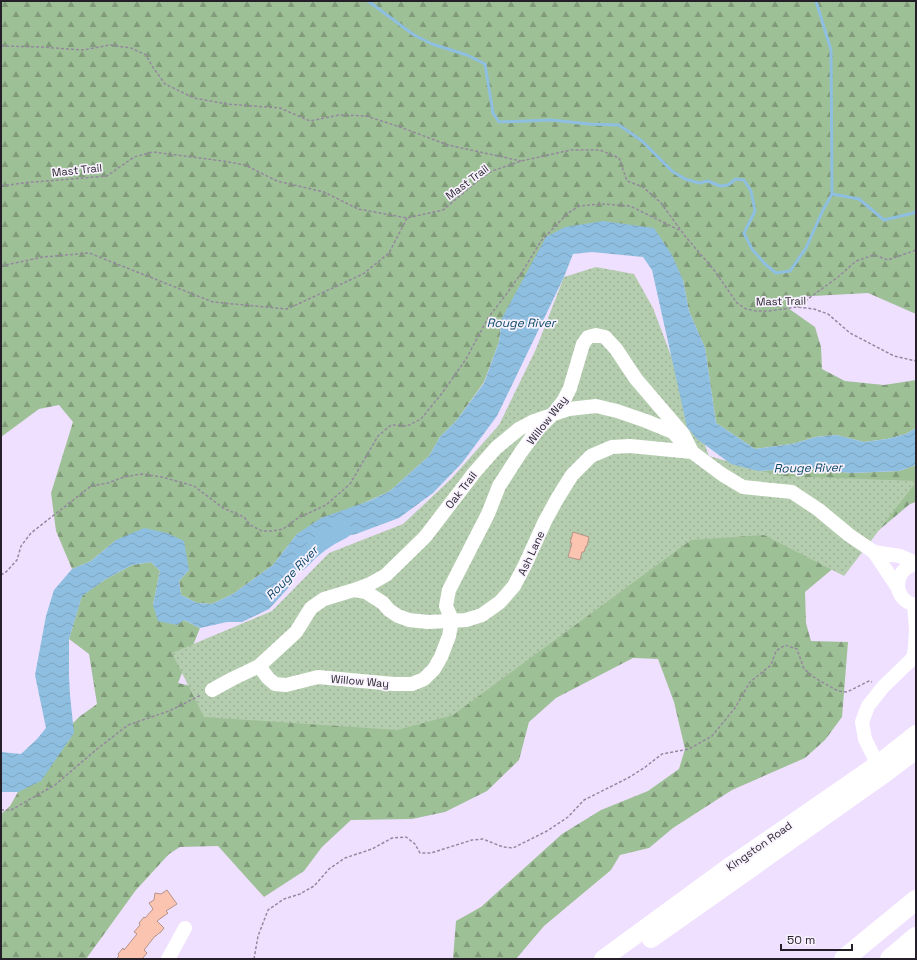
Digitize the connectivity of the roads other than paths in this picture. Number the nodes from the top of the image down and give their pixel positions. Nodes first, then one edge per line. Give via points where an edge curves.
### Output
1 (552, 415) junction
2 (692, 452) junction
3 (874, 552) junction
4 (916, 563) edge
5 (386, 575) junction
6 (898, 588) junction
7 (354, 590) junction
8 (383, 603) junction
9 (915, 605) edge
10 (452, 620) junction
11 (260, 666) junction
12 (212, 690) road end
13 (916, 734) edge
14 (916, 750) edge
15 (881, 770) junction
16 (916, 900) edge
17 (185, 928) dead end
18 (916, 937) edge
19 (916, 957) edge
20 (168, 959) edge
21 (603, 959) edge
22 (622, 959) edge
23 (844, 959) edge
24 (890, 959) edge
25 (914, 959) edge

1 - 2 street, Oak Trail via 569,409 596,406 617,411 673,432
1 - 2 street, Willow Way via 570,388 583,344 588,337 605,337 636,379 683,434
1 - 5 street, Oak Trail via 519,429 496,448 425,537
1 - 10 street, Willow Way via 538,429 500,486 449,590 446,606
2 - 3 street, Willow Way via 743,487 792,492
2 - 10 street, Ash Lane via 624,446 612,447 591,456 572,475 557,499 514,586 500,602 482,615 466,620
3 - 4 street, Willow Way via 900,556
3 - 6 street, Willow Way
4 - 6 street via 904,569 900,575
5 - 7 street, Oak Trail
5 - 8 street via 382,589
6 - 9 street, Willow Way via 903,599
7 - 8 street, Ash Lane via 366,592
7 - 11 street, Oak Trail via 324,599 311,608 296,632
8 - 10 street, Ash Lane via 398,616 409,620
9 - 15 street via 913,658 883,687 868,706 862,722 865,739
10 - 11 street, Willow Way via 449,636 434,669 424,679 412,684 318,677 275,684
11 - 12 street, Oak Trail
13 - 15 main road, Kingston Road
14 - 15 main road, Kingston Road
15 - 21 main road, Kingston Road via 726,869
15 - 22 main road, Kingston Road
16 - 23 highway
17 - 20 street
18 - 24 highway
19 - 25 highway

